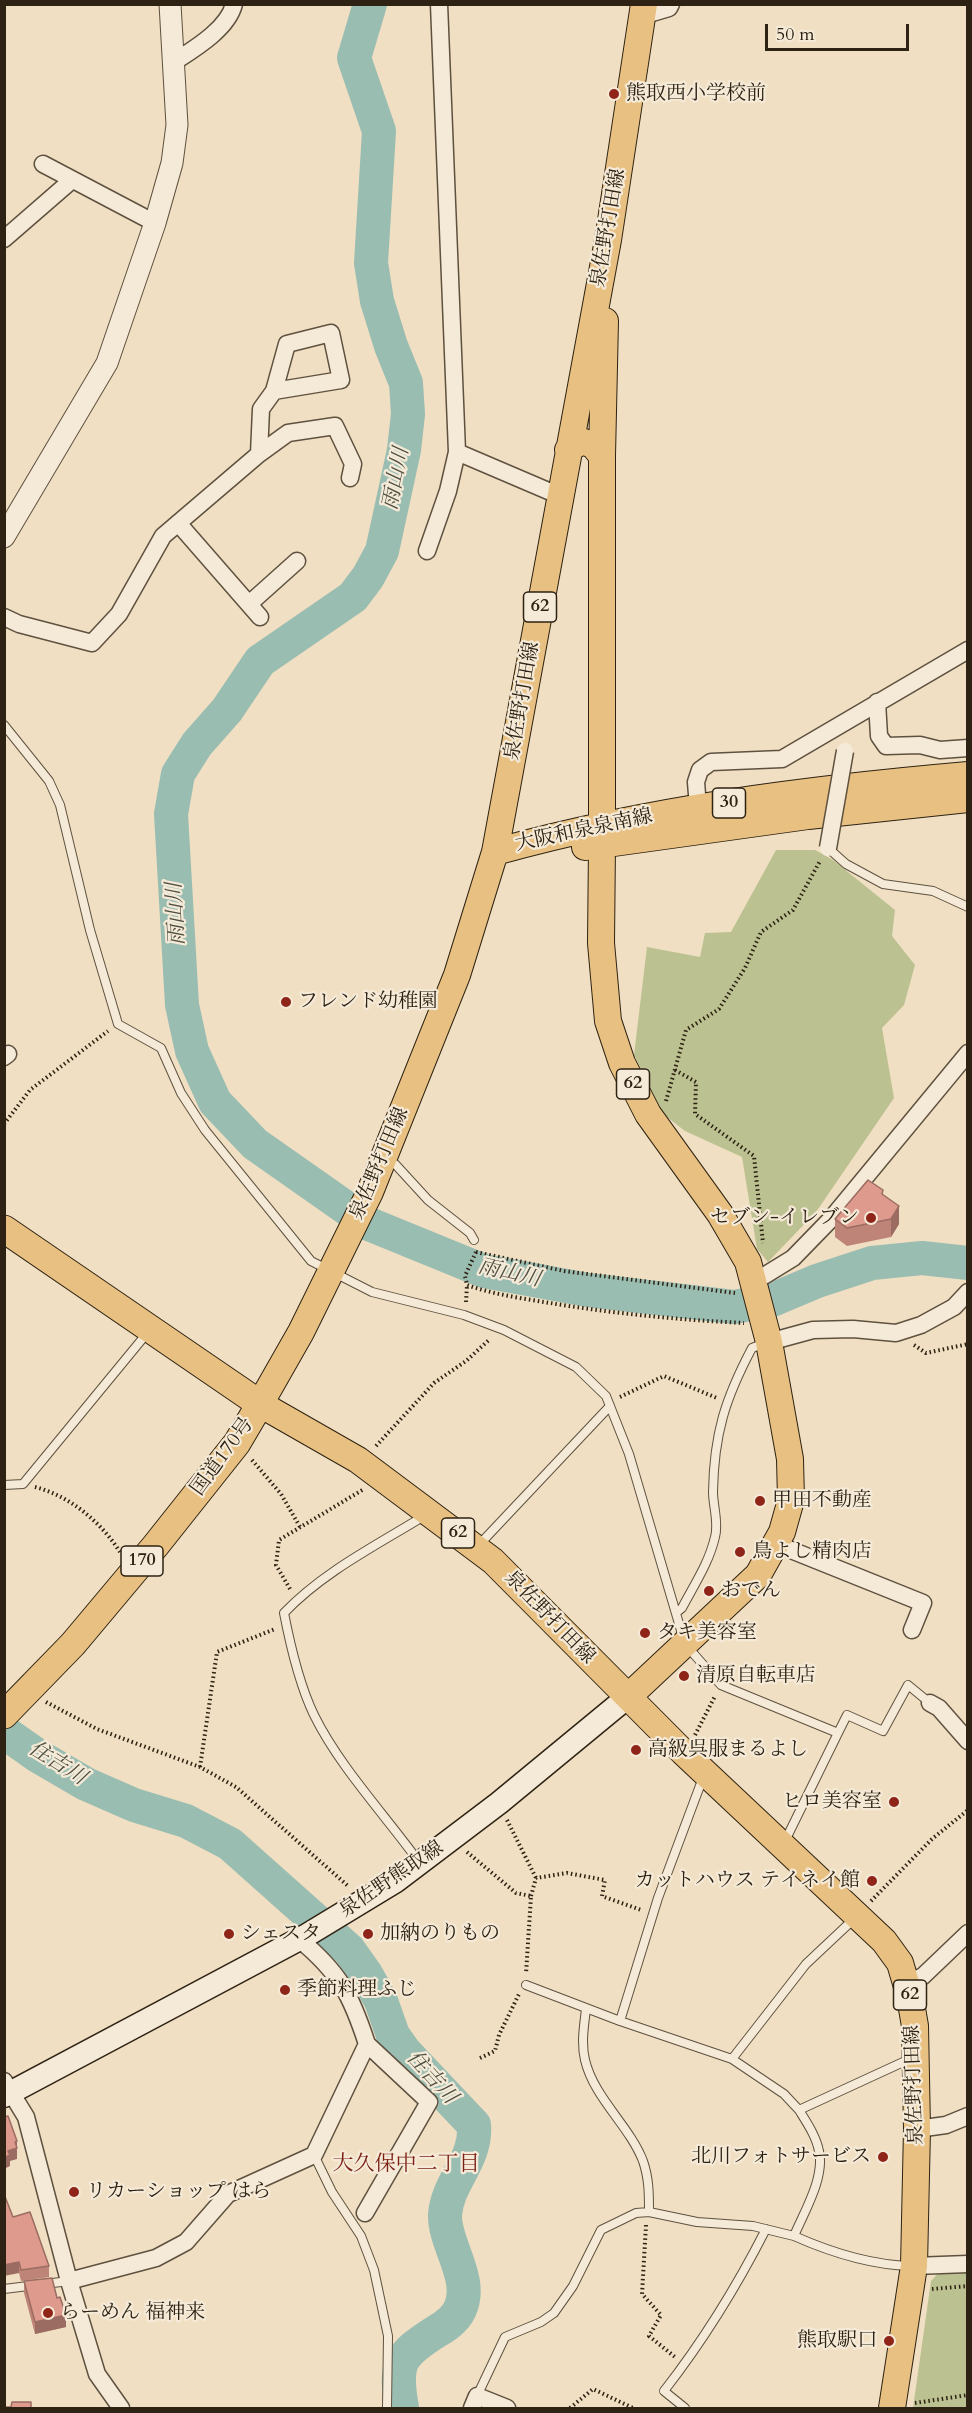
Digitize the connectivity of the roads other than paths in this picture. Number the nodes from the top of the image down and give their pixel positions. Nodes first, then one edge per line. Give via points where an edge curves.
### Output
1 (170, 4) edge
2 (234, 4) edge
3 (439, 4) edge
4 (671, 4) edge
5 (643, 10) edge
6 (174, 62) junction
7 (43, 164) dead end
8 (72, 180) junction
9 (155, 224) junction
10 (4, 238) edge
11 (608, 240) junction
12 (274, 391) junction
13 (568, 450) junction
14 (457, 452) junction
15 (259, 453) junction
16 (602, 456) junction
17 (350, 478) dead end
18 (560, 496) junction
19 (178, 523) junction
20 (4, 537) edge
21 (427, 551) dead end
22 (297, 561) dead end
23 (249, 604) junction
24 (4, 617) edge
25 (260, 617) dead end
26 (968, 650) edge
27 (876, 702) junction
28 (4, 725) edge
29 (835, 727) junction
30 (968, 748) edge
31 (968, 775) edge
32 (968, 799) edge
33 (698, 807) junction
34 (602, 835) junction
35 (828, 848) joint
36 (495, 852) junction
37 (968, 908) edge
38 (968, 1053) edge
39 (383, 1159) junction
40 (4, 1229) edge
41 (474, 1240) road end
42 (330, 1272) junction
43 (758, 1284) junction
44 (968, 1292) edge
45 (150, 1329) junction
46 (766, 1329) junction
47 (260, 1404) junction
48 (609, 1404) junction
49 (4, 1485) edge
50 (430, 1512) junction
51 (776, 1544) junction
52 (477, 1547) junction
53 (676, 1612) junction
54 (912, 1630) dead end
55 (685, 1644) junction
56 (630, 1695) junction
57 (930, 1703) joint
58 (14, 1705) edge
59 (838, 1733) junction
60 (966, 1733) edge
61 (705, 1773) junction
62 (783, 1846) junction
63 (420, 1864) junction
64 (858, 1915) junction
65 (968, 1933) edge
66 (303, 1937) junction
67 (907, 1984) junction
68 (526, 1985) road end
69 (586, 2009) junction
70 (620, 2021) junction
71 (367, 2044) junction
72 (915, 2056) junction
73 (732, 2058) junction
74 (7, 2090) edge
75 (799, 2109) junction
76 (968, 2116) edge
77 (917, 2129) junction
78 (314, 2155) junction
79 (649, 2212) junction
80 (365, 2214) dead end
81 (766, 2229) junction
82 (794, 2236) junction
83 (968, 2264) edge
84 (914, 2266) junction
85 (69, 2281) junction
86 (4, 2289) edge
87 (475, 2402) edge
88 (901, 2406) edge
89 (121, 2409) edge
90 (387, 2409) edge
91 (507, 2409) edge
92 (685, 2409) edge

1 - 6 street
2 - 6 street via 231,15
3 - 14 street
4 - 5 street via 669,8
5 - 11 main road, 泉佐野打田線 / 62
6 - 9 street via 177,125 172,163
7 - 8 street
8 - 9 street
8 - 10 street
9 - 20 street via 107,363
11 - 13 main road, 泉佐野打田線 / 62
11 - 16 main road, 62
12 - 12 street via 341,380 331,333 286,344
12 - 15 street via 261,409
13 - 16 main road via 581,441 593,445
13 - 18 main road, 泉佐野打田線 / 62
14 - 18 street
14 - 21 street
15 - 17 street via 288,433 335,426 353,464
15 - 19 street
16 - 34 main road, 62
18 - 36 main road, 泉佐野打田線 / 62
19 - 23 street
19 - 24 street via 163,536 119,614 92,643
22 - 23 street
23 - 25 street
26 - 27 street
27 - 29 street
27 - 30 street via 879,736 886,746
28 - 42 lane via 49,781 60,805 90,930 118,1024 161,1048 181,1093 205,1130 311,1261
29 - 33 street via 782,759 711,762 700,770 696,782
29 - 35 street, bridge via 845,751
31 - 33 main road, 大阪和泉泉南線 / 30 via 873,783
32 - 34 main road, 大阪和泉泉南線 / 30
33 - 34 main road, 大阪和泉泉南線 / 30
34 - 36 main road, 大阪和泉泉南線 / 30
34 - 43 main road, 62 via 603,987 608,1022 622,1063 648,1114 720,1214
35 - 37 lane via 846,864 883,884 933,891
36 - 39 main road, 泉佐野打田線 / 62 via 457,975
38 - 43 street via 830,1220 794,1258
39 - 41 lane via 395,1164 428,1200
39 - 42 main road, 泉佐野打田線 / 62
40 - 45 highway, 国道170号
42 - 47 main road, 泉佐野打田線 / 62
42 - 48 lane via 372,1292 499,1328 576,1367 606,1396
43 - 46 main road, 62
44 - 46 street via 954,1306 921,1325 896,1333
45 - 47 highway, 国道170号
45 - 49 lane via 23,1484
46 - 51 main road, 62 via 790,1459 791,1500
46 - 53 lane via 752,1348 726,1401 713,1492 716,1534 710,1556 682,1608
47 - 50 main road, 泉佐野打田線 / 62 via 374,1471
47 - 58 highway, 国道170号 / 170 via 237,1443 133,1571 73,1644
48 - 52 lane
48 - 53 lane via 629,1454
50 - 52 main road, 泉佐野打田線 / 62
50 - 63 lane via 347,1564 297,1599 284,1613 314,1714 339,1755
51 - 54 street via 923,1603
51 - 55 main road, 62 via 758,1575
52 - 56 main road, 泉佐野打田線 / 62 via 611,1681
53 - 55 lane
55 - 56 main road, 62
55 - 59 lane via 720,1685
56 - 61 main road, 泉佐野打田線 / 62
56 - 63 main road, 泉佐野熊取線
57 - 59 lane via 908,1684 883,1731 847,1715
57 - 60 street
59 - 62 lane
61 - 62 main road, 泉佐野打田線 / 62
61 - 70 lane via 653,1914
62 - 64 main road, 泉佐野打田線 / 62
63 - 66 main road, 泉佐野熊取線
64 - 67 main road, 泉佐野打田線 / 62 via 900,1963
64 - 73 lane via 806,1964
65 - 67 street via 923,1976
66 - 71 street via 342,1982
66 - 74 main road, 泉佐野熊取線
67 - 72 main road, 泉佐野打田線 / 62 via 915,2026
68 - 69 lane
69 - 70 lane
69 - 79 lane via 585,2061 593,2083 643,2160 649,2184
70 - 73 lane
71 - 78 street
71 - 80 street via 429,2102
72 - 75 lane
72 - 77 main road, 泉佐野打田線 / 62
73 - 75 lane
74 - 85 street via 26,2117
75 - 82 lane via 820,2153 816,2182
76 - 77 street via 946,2125
77 - 84 main road, 泉佐野打田線 / 62
78 - 85 street via 228,2194 186,2242 156,2258
78 - 90 lane via 332,2192 361,2236 374,2270 388,2336
79 - 81 lane
79 - 87 lane via 636,2213 601,2230 573,2286 554,2313 505,2337
81 - 82 lane
81 - 92 lane via 746,2269 664,2391
82 - 84 lane via 827,2251 896,2266
83 - 84 street
84 - 88 main road, 泉佐野打田線 / 62
85 - 86 lane
85 - 89 street via 97,2374
87 - 91 street

